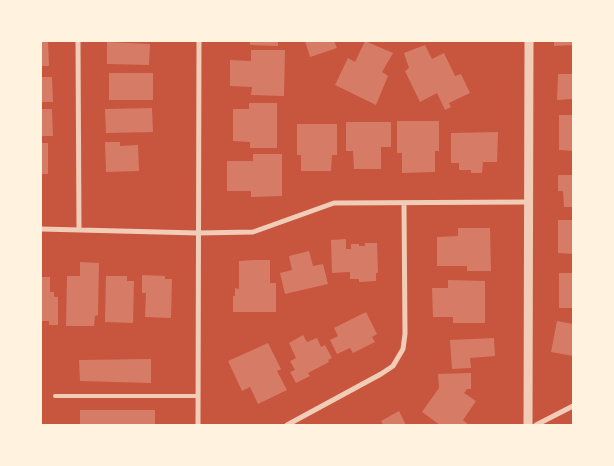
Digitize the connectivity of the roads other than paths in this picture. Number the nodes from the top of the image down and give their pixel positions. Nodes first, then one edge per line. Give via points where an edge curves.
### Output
1 (78, 41) edge
2 (198, 41) edge
3 (530, 41) edge
4 (529, 202) junction
5 (404, 204) junction
6 (41, 229) edge
7 (79, 229) junction
8 (198, 233) junction
9 (55, 396) dead end
10 (198, 396) junction
11 (573, 406) edge
12 (198, 425) edge
13 (287, 425) edge
14 (528, 425) edge
15 (536, 425) edge

1 - 7 street
2 - 8 street
3 - 4 street
4 - 5 street
4 - 14 street
5 - 8 street via 334,203 253,232
5 - 13 street via 405,334 398,360 382,374
6 - 7 street
7 - 8 street
8 - 10 street
9 - 10 lane
10 - 12 street
11 - 15 street

